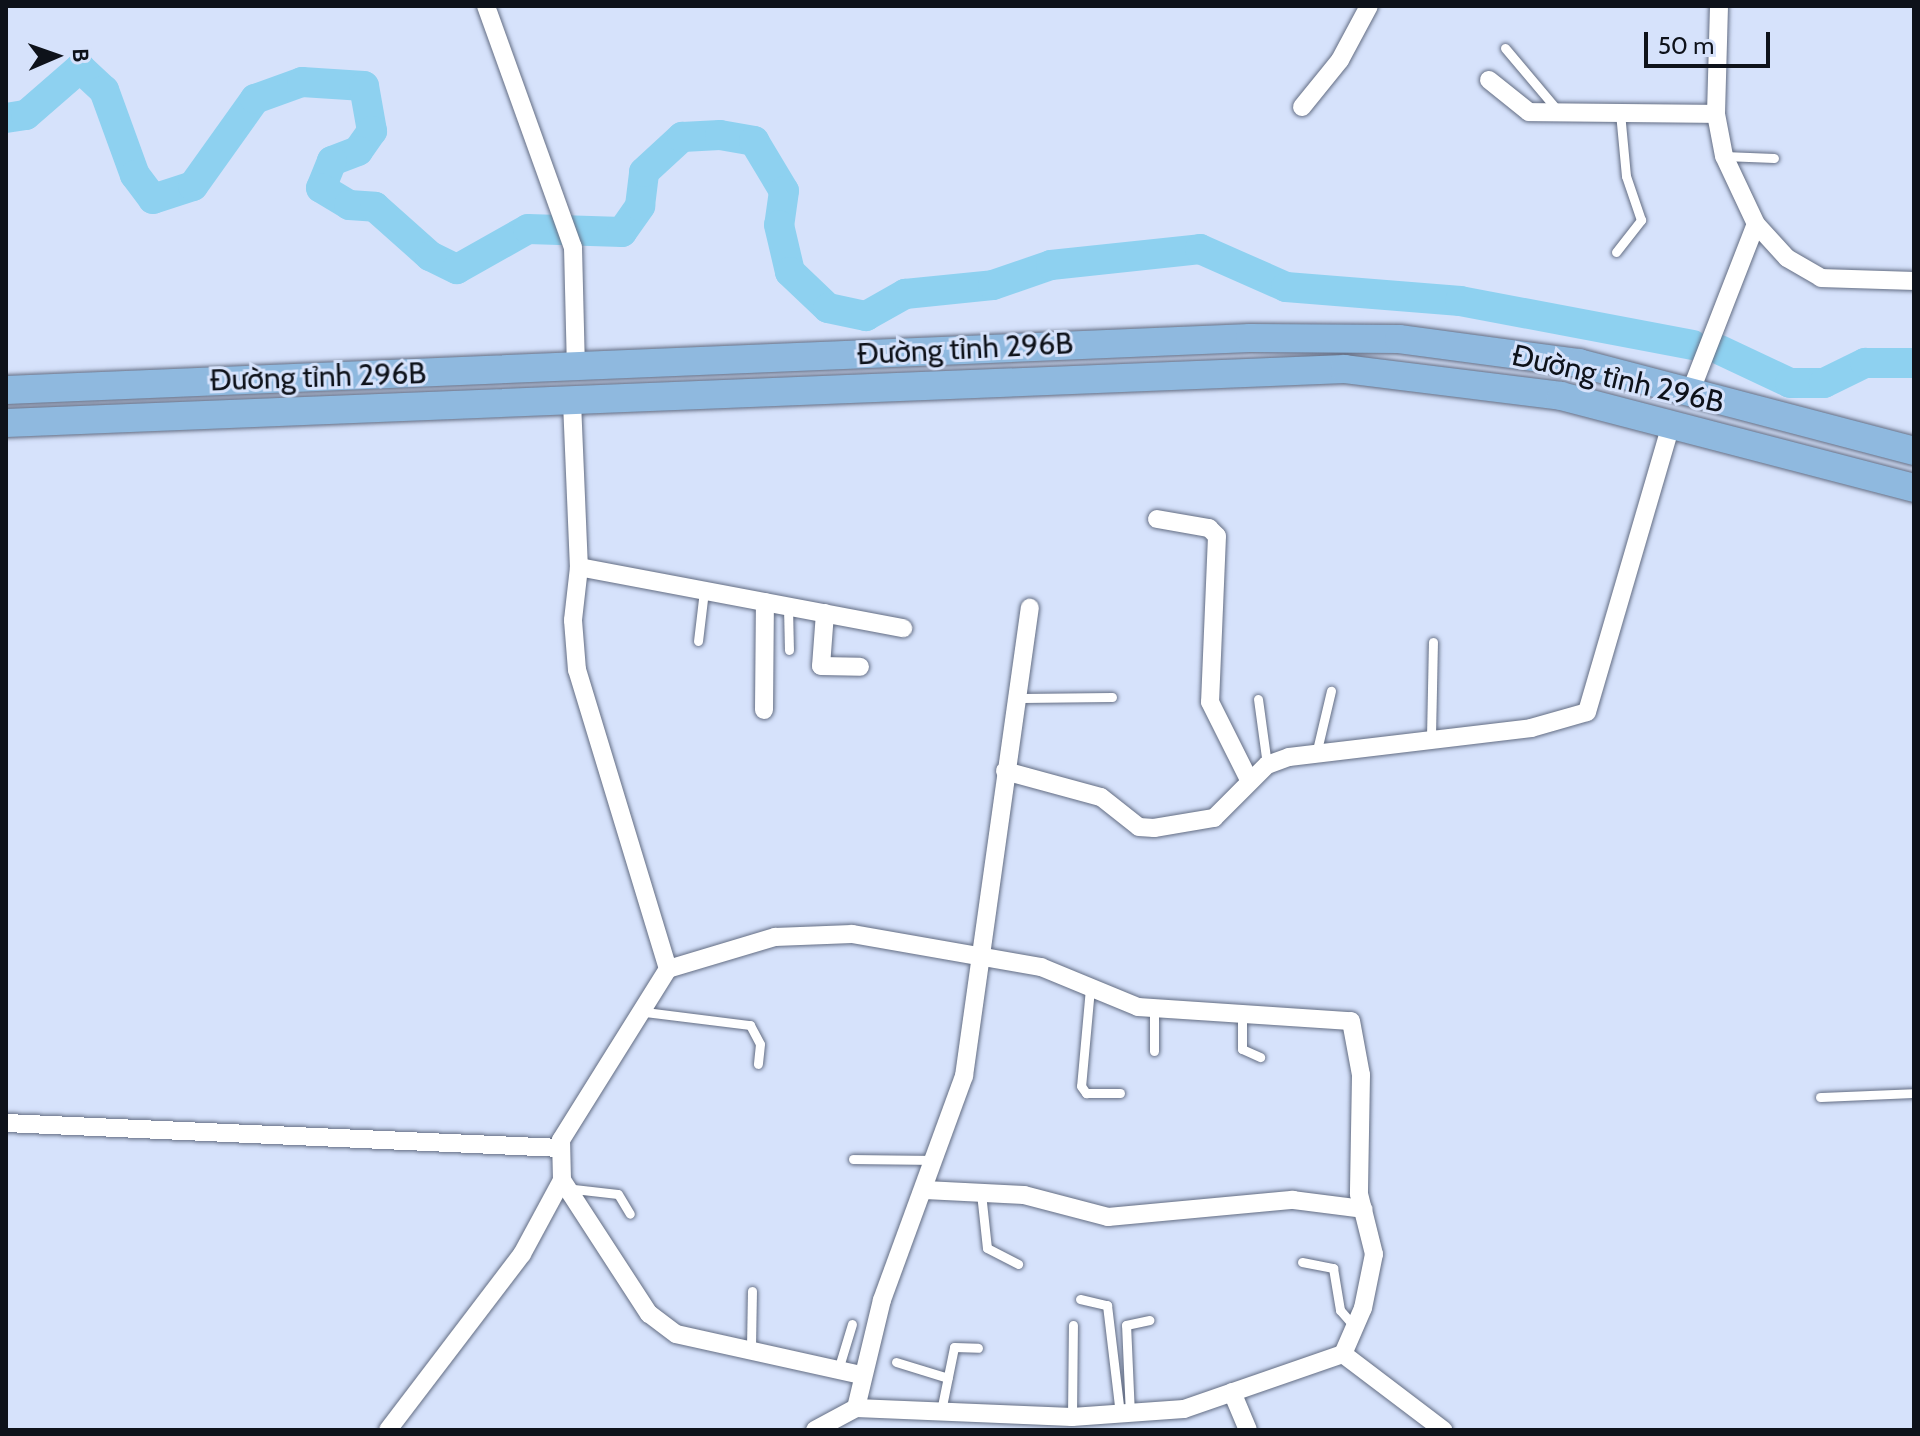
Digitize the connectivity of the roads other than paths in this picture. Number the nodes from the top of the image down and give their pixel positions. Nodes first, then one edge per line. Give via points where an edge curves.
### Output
1 (486, 6) edge
2 (1369, 6) edge
3 (1719, 6) edge
4 (1505, 48) dead end
5 (1489, 80) dead end
6 (1302, 107) dead end
7 (1620, 110) junction
8 (1560, 113) junction
9 (1716, 114) junction
10 (1724, 156) junction
11 (1774, 158) dead end
12 (1756, 224) junction
13 (1616, 252) dead end
14 (1914, 281) edge
15 (576, 367) junction
16 (6, 390) edge
17 (1690, 393) junction
18 (572, 402) junction
19 (6, 423) edge
20 (1671, 425) junction
21 (1914, 451) edge
22 (1914, 488) edge
23 (1157, 519) dead end
24 (579, 567) junction
25 (704, 591) junction
26 (765, 602) junction
27 (788, 607) junction
28 (1030, 608) dead end
29 (825, 613) junction
30 (903, 628) dead end
31 (698, 641) dead end
32 (1433, 642) dead end
33 (789, 650) dead end
34 (860, 667) dead end
35 (1331, 691) dead end
36 (1112, 697) dead end
37 (1022, 698) junction
38 (1258, 699) dead end
39 (764, 710) dead end
40 (1431, 736) junction
41 (1317, 750) junction
42 (1267, 765) junction
43 (1005, 771) junction
44 (1249, 780) junction
45 (982, 955) junction
46 (668, 969) junction
47 (1090, 988) junction
48 (1154, 1008) junction
49 (645, 1012) junction
50 (1242, 1015) junction
51 (1154, 1051) dead end
52 (1260, 1057) dead end
53 (758, 1064) dead end
54 (1120, 1093) dead end
55 (1914, 1093) edge
56 (1820, 1097) dead end
57 (6, 1123) edge
58 (560, 1148) junction
59 (853, 1159) dead end
60 (936, 1160) junction
61 (564, 1184) junction
62 (925, 1190) junction
63 (981, 1193) junction
64 (1363, 1209) junction
65 (630, 1214) dead end
66 (1302, 1262) dead end
67 (1018, 1264) dead end
68 (752, 1291) dead end
69 (1080, 1299) dead end
70 (1149, 1320) dead end
71 (852, 1324) dead end
72 (1073, 1325) dead end
73 (1355, 1327) junction
74 (751, 1347) junction
75 (978, 1348) dead end
76 (1343, 1354) junction
77 (896, 1362) dead end
78 (838, 1370) junction
79 (861, 1375) junction
80 (948, 1378) junction
81 (1232, 1392) junction
82 (856, 1408) junction
83 (1122, 1412) junction
84 (940, 1414) junction
85 (1072, 1417) junction
86 (397, 1418) edge
87 (815, 1430) edge
88 (1248, 1430) edge
89 (1443, 1430) edge

1 - 15 street via 573,247
2 - 6 street via 1340,60
3 - 9 street
4 - 8 lane
5 - 8 street via 1529,112
7 - 8 street
7 - 9 street
7 - 13 lane via 1626,176 1641,220
9 - 10 street
10 - 11 lane
10 - 12 street
12 - 14 street via 1787,258 1821,278
12 - 17 street
15 - 16 main road, Đường tỉnh 296B
15 - 17 main road, Đường tỉnh 296B via 1250,338 1399,339 1552,358
17 - 21 main road, Đường tỉnh 296B
18 - 19 main road, Đường tỉnh 296B
18 - 20 main road, Đường tỉnh 296B via 1345,369 1516,388
18 - 24 street
20 - 22 main road, Đường tỉnh 296B
20 - 40 street via 1587,712 1531,728
23 - 44 street via 1209,528 1217,536 1210,702
24 - 25 street
24 - 46 street via 577,670
25 - 26 street
25 - 31 lane
26 - 27 street
26 - 39 street
27 - 29 street
27 - 33 lane
28 - 37 street
29 - 30 street
29 - 34 street via 821,666
32 - 40 lane
35 - 41 lane
36 - 37 lane
37 - 43 street
38 - 42 lane
40 - 41 street
41 - 42 street
42 - 44 street
43 - 44 street via 1101,797 1139,827 1154,828 1214,818
43 - 45 street
45 - 46 street via 811,932
45 - 47 street
45 - 60 street via 964,1076
46 - 49 street
47 - 48 street
47 - 54 lane via 1081,1086 1086,1093
48 - 50 street
48 - 51 lane
49 - 53 lane via 750,1025 760,1044
49 - 58 street
50 - 52 lane via 1242,1049
50 - 64 street via 1351,1021 1361,1075 1356,1139
55 - 56 lane
57 - 58 street via 181,1126
58 - 61 street
59 - 60 lane
60 - 62 street
61 - 65 lane via 618,1194
61 - 74 street via 649,1314 676,1334
61 - 86 street via 522,1254
62 - 63 street
62 - 79 street
63 - 64 street via 1024,1195 1108,1217 1293,1200
63 - 67 lane via 987,1248
64 - 73 street via 1374,1254
66 - 73 lane via 1333,1268 1340,1310
68 - 74 lane
69 - 83 lane via 1107,1305
70 - 83 lane via 1126,1325
71 - 78 lane
72 - 85 lane
73 - 76 street
74 - 78 street
75 - 80 lane via 954,1347
76 - 81 street
76 - 89 street
77 - 80 lane
78 - 79 street
79 - 82 street
80 - 84 lane
81 - 83 street
81 - 88 street
82 - 84 street
82 - 87 street
83 - 85 street
84 - 85 street

